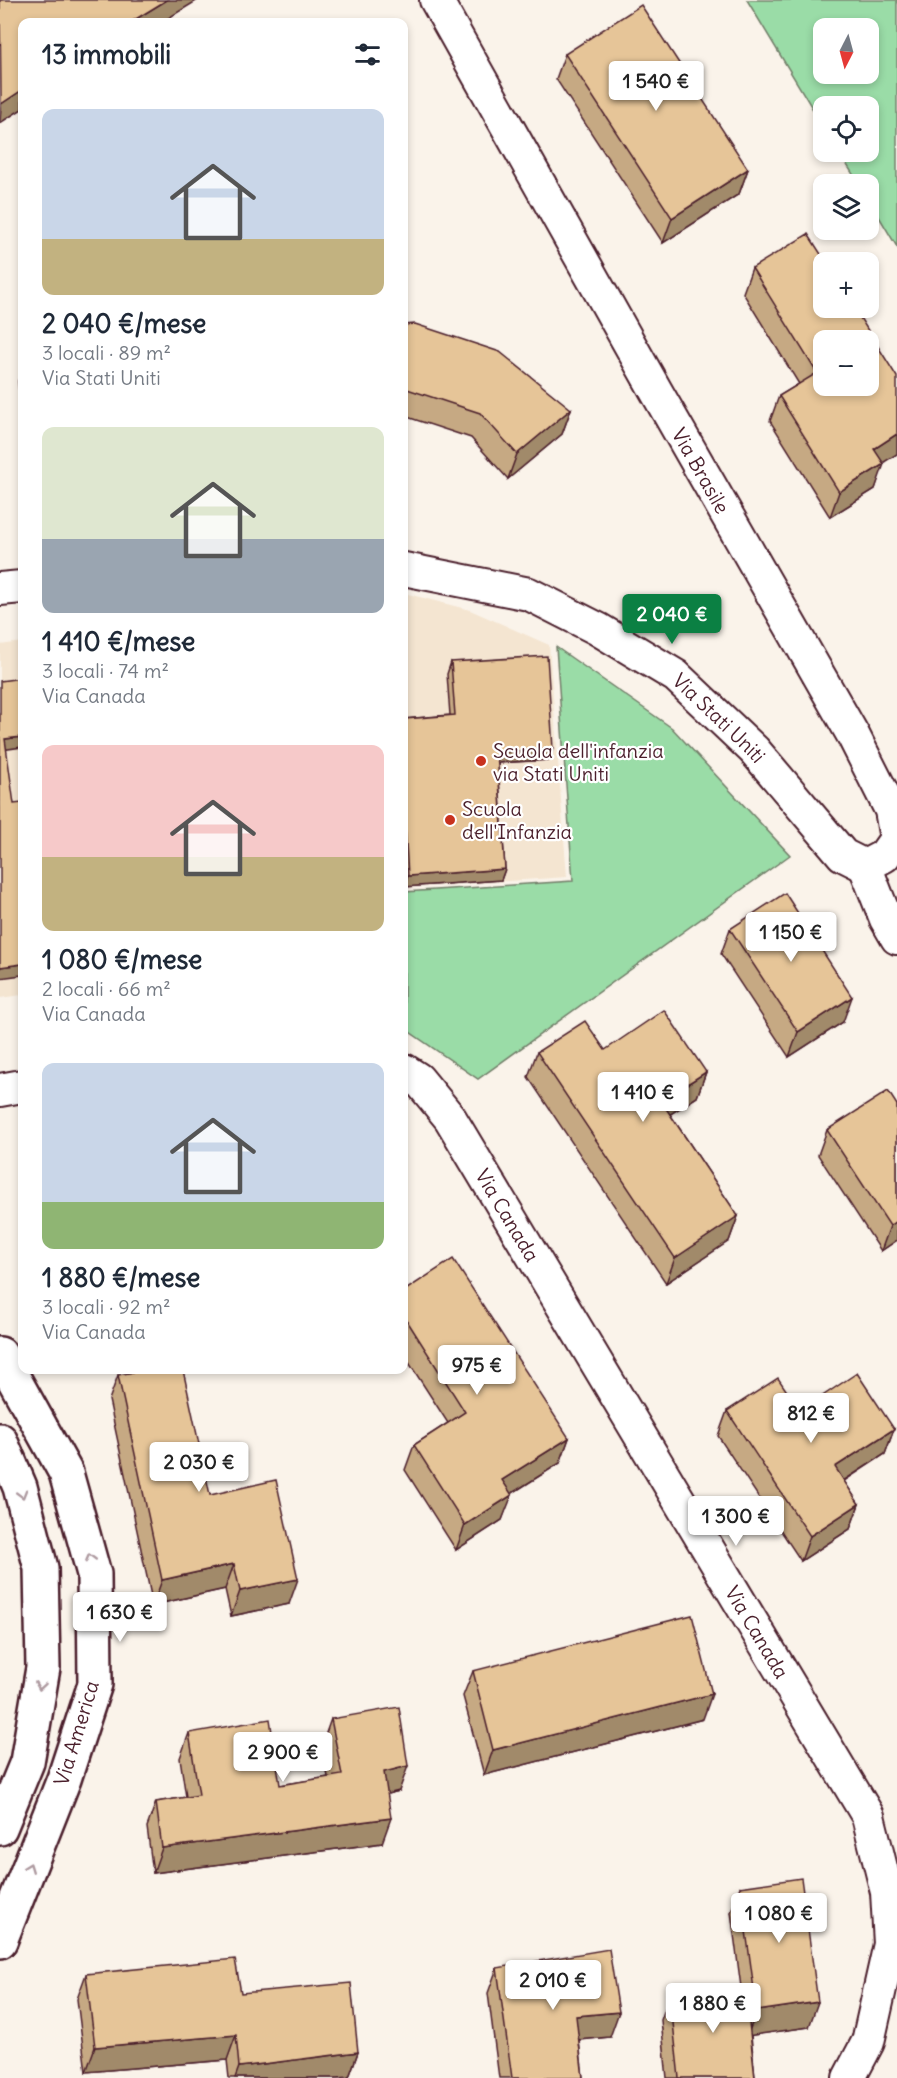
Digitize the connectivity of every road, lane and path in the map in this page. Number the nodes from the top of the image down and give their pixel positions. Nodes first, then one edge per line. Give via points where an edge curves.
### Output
1 (436, 0) edge
2 (408, 569) edge
3 (18, 587) edge
4 (0, 589) edge
5 (866, 866) junction
6 (897, 938) edge
7 (408, 1073) edge
8 (18, 1087) edge
9 (0, 1090) edge
10 (0, 1354) edge
11 (0, 1440) edge
12 (0, 1828) edge
13 (0, 1941) edge
14 (849, 2078) edge

1 - 5 street, Via Brasile via 853,735 891,810 896,839 884,856
2 - 5 street, Via Stati Uniti via 529,594 598,629 676,676 754,750 843,855
3 - 4 street
5 - 6 street
7 - 14 street, Via Canada via 450,1118 868,1816 887,1892 890,1944 868,2042
8 - 9 street
13 -> 10 street, Via America via 64,1779 94,1684 94,1574 66,1473
11 -> 12 street, Via America via 20,1487 41,1568 43,1668 27,1762

